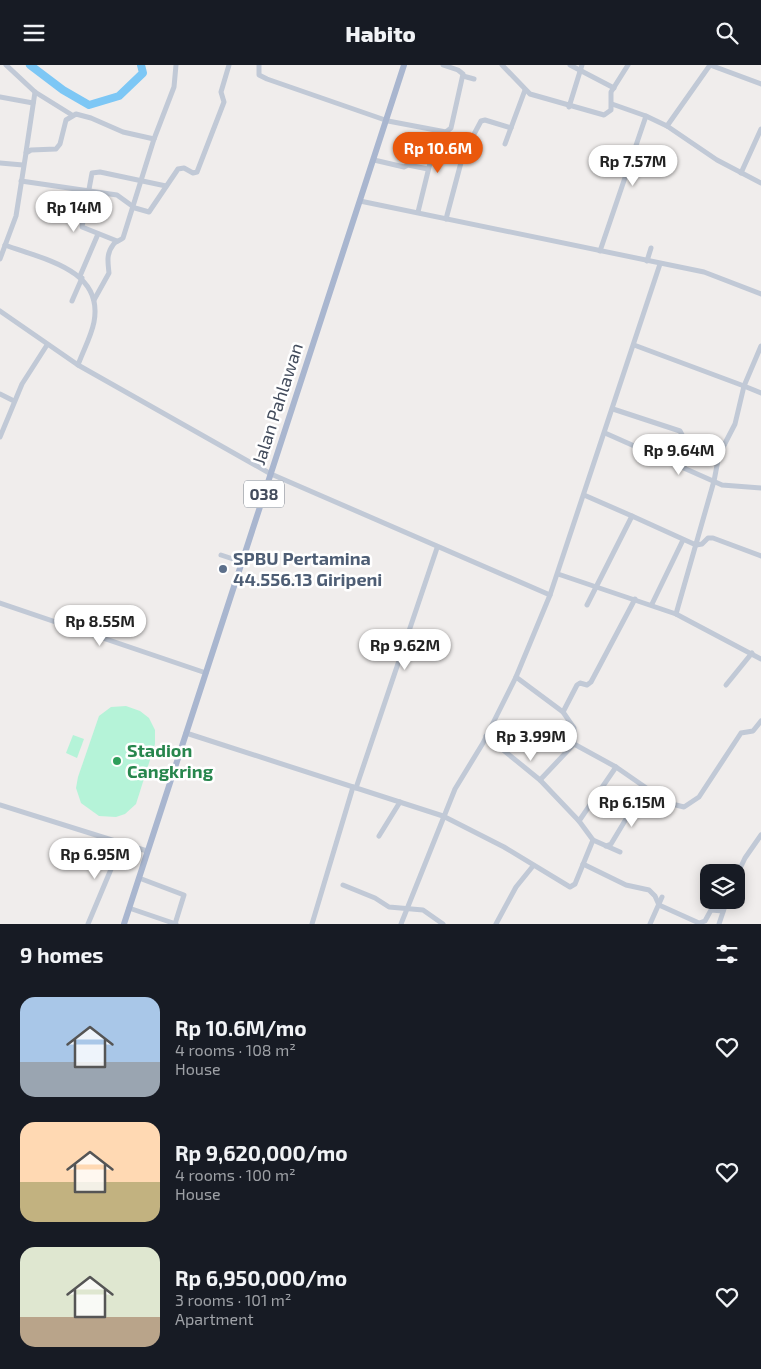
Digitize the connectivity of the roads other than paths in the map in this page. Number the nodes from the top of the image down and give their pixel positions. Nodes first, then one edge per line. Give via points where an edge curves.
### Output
1 (6, 65) edge
2 (176, 65) edge
3 (229, 65) edge
4 (259, 65) edge
5 (404, 65) edge
6 (443, 65) edge
7 (463, 65) edge
8 (502, 65) edge
9 (570, 65) edge
10 (628, 65) edge
11 (710, 65) edge
12 (717, 66) edge
13 (581, 67) edge
14 (462, 73) junction
15 (474, 79) dead end
16 (761, 84) edge
17 (614, 88) junction
18 (525, 90) junction
19 (35, 92) junction
20 (0, 97) edge
21 (34, 103) junction
22 (612, 104) junction
23 (569, 107) junction
24 (72, 115) junction
25 (646, 116) junction
26 (388, 121) junction
27 (667, 126) junction
28 (511, 128) junction
29 (761, 129) edge
30 (435, 131) junction
31 (154, 139) junction
32 (505, 144) dead end
33 (26, 153) junction
34 (374, 160) junction
35 (0, 163) edge
36 (23, 165) junction
37 (428, 169) junction
38 (741, 173) junction
39 (142, 180) junction
40 (21, 181) junction
41 (761, 183) edge
42 (166, 186) junction
43 (89, 192) junction
44 (360, 201) junction
45 (134, 207) junction
46 (418, 213) junction
47 (446, 219) junction
48 (0, 234) edge
49 (98, 234) junction
50 (8, 236) junction
51 (118, 241) junction
52 (5, 245) junction
53 (651, 248) dead end
54 (600, 251) junction
55 (0, 259) edge
56 (647, 261) junction
57 (660, 264) junction
58 (81, 277) junction
59 (761, 294) edge
60 (94, 300) junction
61 (72, 301) dead end
62 (0, 311) edge
63 (48, 345) junction
64 (634, 345) junction
65 (761, 346) edge
66 (78, 365) junction
67 (744, 386) junction
68 (761, 393) edge
69 (0, 394) edge
70 (14, 401) junction
71 (613, 409) junction
72 (0, 416) edge
73 (6, 419) junction
74 (605, 433) junction
75 (0, 437) edge
76 (684, 467) junction
77 (271, 474) junction
78 (714, 481) junction
79 (761, 488) edge
80 (584, 495) junction
81 (632, 516) junction
82 (683, 540) junction
83 (696, 545) junction
84 (437, 548) junction
85 (221, 555) dead end
86 (761, 556) edge
87 (242, 562) junction
88 (558, 575) junction
89 (596, 587) junction
90 (550, 595) junction
91 (635, 599) junction
92 (0, 603) edge
93 (652, 604) junction
94 (587, 605) dead end
95 (676, 613) junction
96 (752, 653) junction
97 (761, 659) edge
98 (206, 673) junction
99 (516, 677) junction
100 (726, 685) dead end
101 (563, 712) junction
102 (761, 721) edge
103 (186, 733) junction
104 (486, 736) junction
105 (574, 744) junction
106 (616, 767) junction
107 (540, 780) junction
108 (354, 787) junction
109 (649, 789) junction
110 (400, 802) junction
111 (0, 805) edge
112 (443, 816) junction
113 (579, 821) junction
114 (761, 835) edge
115 (379, 836) dead end
116 (593, 840) junction
117 (122, 843) junction
118 (606, 845) junction
119 (147, 851) junction
120 (620, 852) dead end
121 (583, 864) junction
122 (742, 864) edge
123 (533, 866) junction
124 (139, 878) junction
125 (343, 885) dead end
126 (662, 897) dead end
127 (659, 905) junction
128 (129, 908) junction
129 (406, 908) junction
130 (723, 911) joint
131 (88, 924) edge
132 (124, 924) edge
133 (176, 924) edge
134 (312, 924) edge
135 (401, 924) edge
136 (443, 924) edge
137 (496, 924) edge
138 (650, 924) edge
139 (719, 924) edge

1 - 19 street
2 - 31 street via 174,87
3 - 42 street via 221,92 224,102 197,172 179,168
4 - 26 street via 259,75 266,79
5 - 26 main road, Jalan Pahlawan / 038
6 - 14 street
7 - 14 street
8 - 18 street
9 - 13 street
10 - 17 street
11 - 12 street
11 - 27 street
12 - 16 street
13 - 17 street
13 - 23 street
14 - 15 street
14 - 30 street via 450,130
17 - 22 street
18 - 23 street
18 - 28 street
19 - 21 street
19 - 24 street
20 - 21 street
21 - 33 street
22 - 23 street via 604,115
22 - 25 street
24 - 31 street via 91,117 123,132
24 - 33 street via 66,120 56,149 31,149
25 - 27 street
25 - 54 street
26 - 30 street
26 - 34 main road, Jalan Pahlawan / 038
27 - 38 street
28 - 32 street
28 - 47 street via 482,121 463,155
29 - 38 street
30 - 37 street
31 - 39 street
33 - 36 street
34 - 37 street
34 - 44 main road, Jalan Pahlawan / 038
35 - 36 street
36 - 40 street
37 - 46 street
38 - 41 street
39 - 42 street
39 - 43 street via 96,171 91,176
39 - 45 street
40 - 43 street
40 - 50 street via 16,216
42 - 45 street via 149,212
43 - 45 street via 119,196
43 - 49 street via 82,227
44 - 46 street
44 - 77 main road, Jalan Pahlawan / 038
45 - 51 street via 123,238
46 - 47 street
47 - 54 street
48 - 50 street
49 - 51 street
49 - 58 street
50 - 52 street
51 - 60 street via 113,244 107,258 109,273
52 - 55 street
52 - 58 street via 66,267
53 - 56 street
54 - 56 street
56 - 57 street
57 - 59 street via 716,275
57 - 64 street
58 - 60 street
58 - 61 street
60 - 66 street via 94,321
62 - 63 street
63 - 66 street
63 - 70 street
64 - 67 street
64 - 71 street
65 - 67 street
66 - 77 street
67 - 68 street
67 - 78 street via 735,424 718,455
69 - 70 street
70 - 73 street
71 - 74 street
71 - 76 street via 680,431 689,448
72 - 73 street
73 - 75 street
74 - 76 street
74 - 80 street
76 - 78 street
77 - 84 street
77 - 87 main road, Jalan Pahlawan / 038
78 - 79 street via 734,487
78 - 83 street
80 - 81 street
80 - 88 street
81 - 82 street
81 - 89 street
82 - 83 street
82 - 93 street
83 - 86 street via 713,538
83 - 95 street
84 - 90 street
84 - 108 street
85 - 87 street
87 - 98 main road, Jalan Pahlawan / 038
88 - 89 street
88 - 90 street
89 - 91 street
89 - 94 street
90 - 99 street
91 - 93 street
91 - 101 street via 591,682 577,685
92 - 98 street
93 - 95 street
95 - 96 street
96 - 97 street
96 - 100 street
98 - 103 main road, Jalan Pahlawan / 038
99 - 101 street
99 - 104 street
101 - 105 street via 574,728
102 - 109 street via 753,731 741,733 693,803 684,807 673,806
103 - 108 street
103 - 119 main road, Jalan Pahlawan / 038
104 - 107 street
104 - 112 street
105 - 106 street
105 - 107 street
106 - 109 street
106 - 113 street
107 - 113 street
108 - 110 street
108 - 134 street
109 - 118 street via 610,844
110 - 112 street
110 - 115 street
111 - 117 street
112 - 123 street via 504,847
112 - 129 street
113 - 116 street
114 - 122 street
116 - 118 street
116 - 121 street
117 - 119 street
117 - 131 street
118 - 120 street
119 - 124 main road, Jalan Pahlawan / 038
121 - 123 street via 575,884 570,887
121 - 127 street via 626,885 649,890
123 - 137 street via 516,887
124 - 128 main road, Jalan Pahlawan / 038
124 - 133 street via 184,895
125 - 129 street via 389,907
126 - 127 street
127 - 130 street via 699,923 705,921 711,910
127 - 138 street
128 - 132 main road, Jalan Pahlawan / 038
128 - 133 street
129 - 135 street
129 - 136 street via 422,910
130 - 139 street

